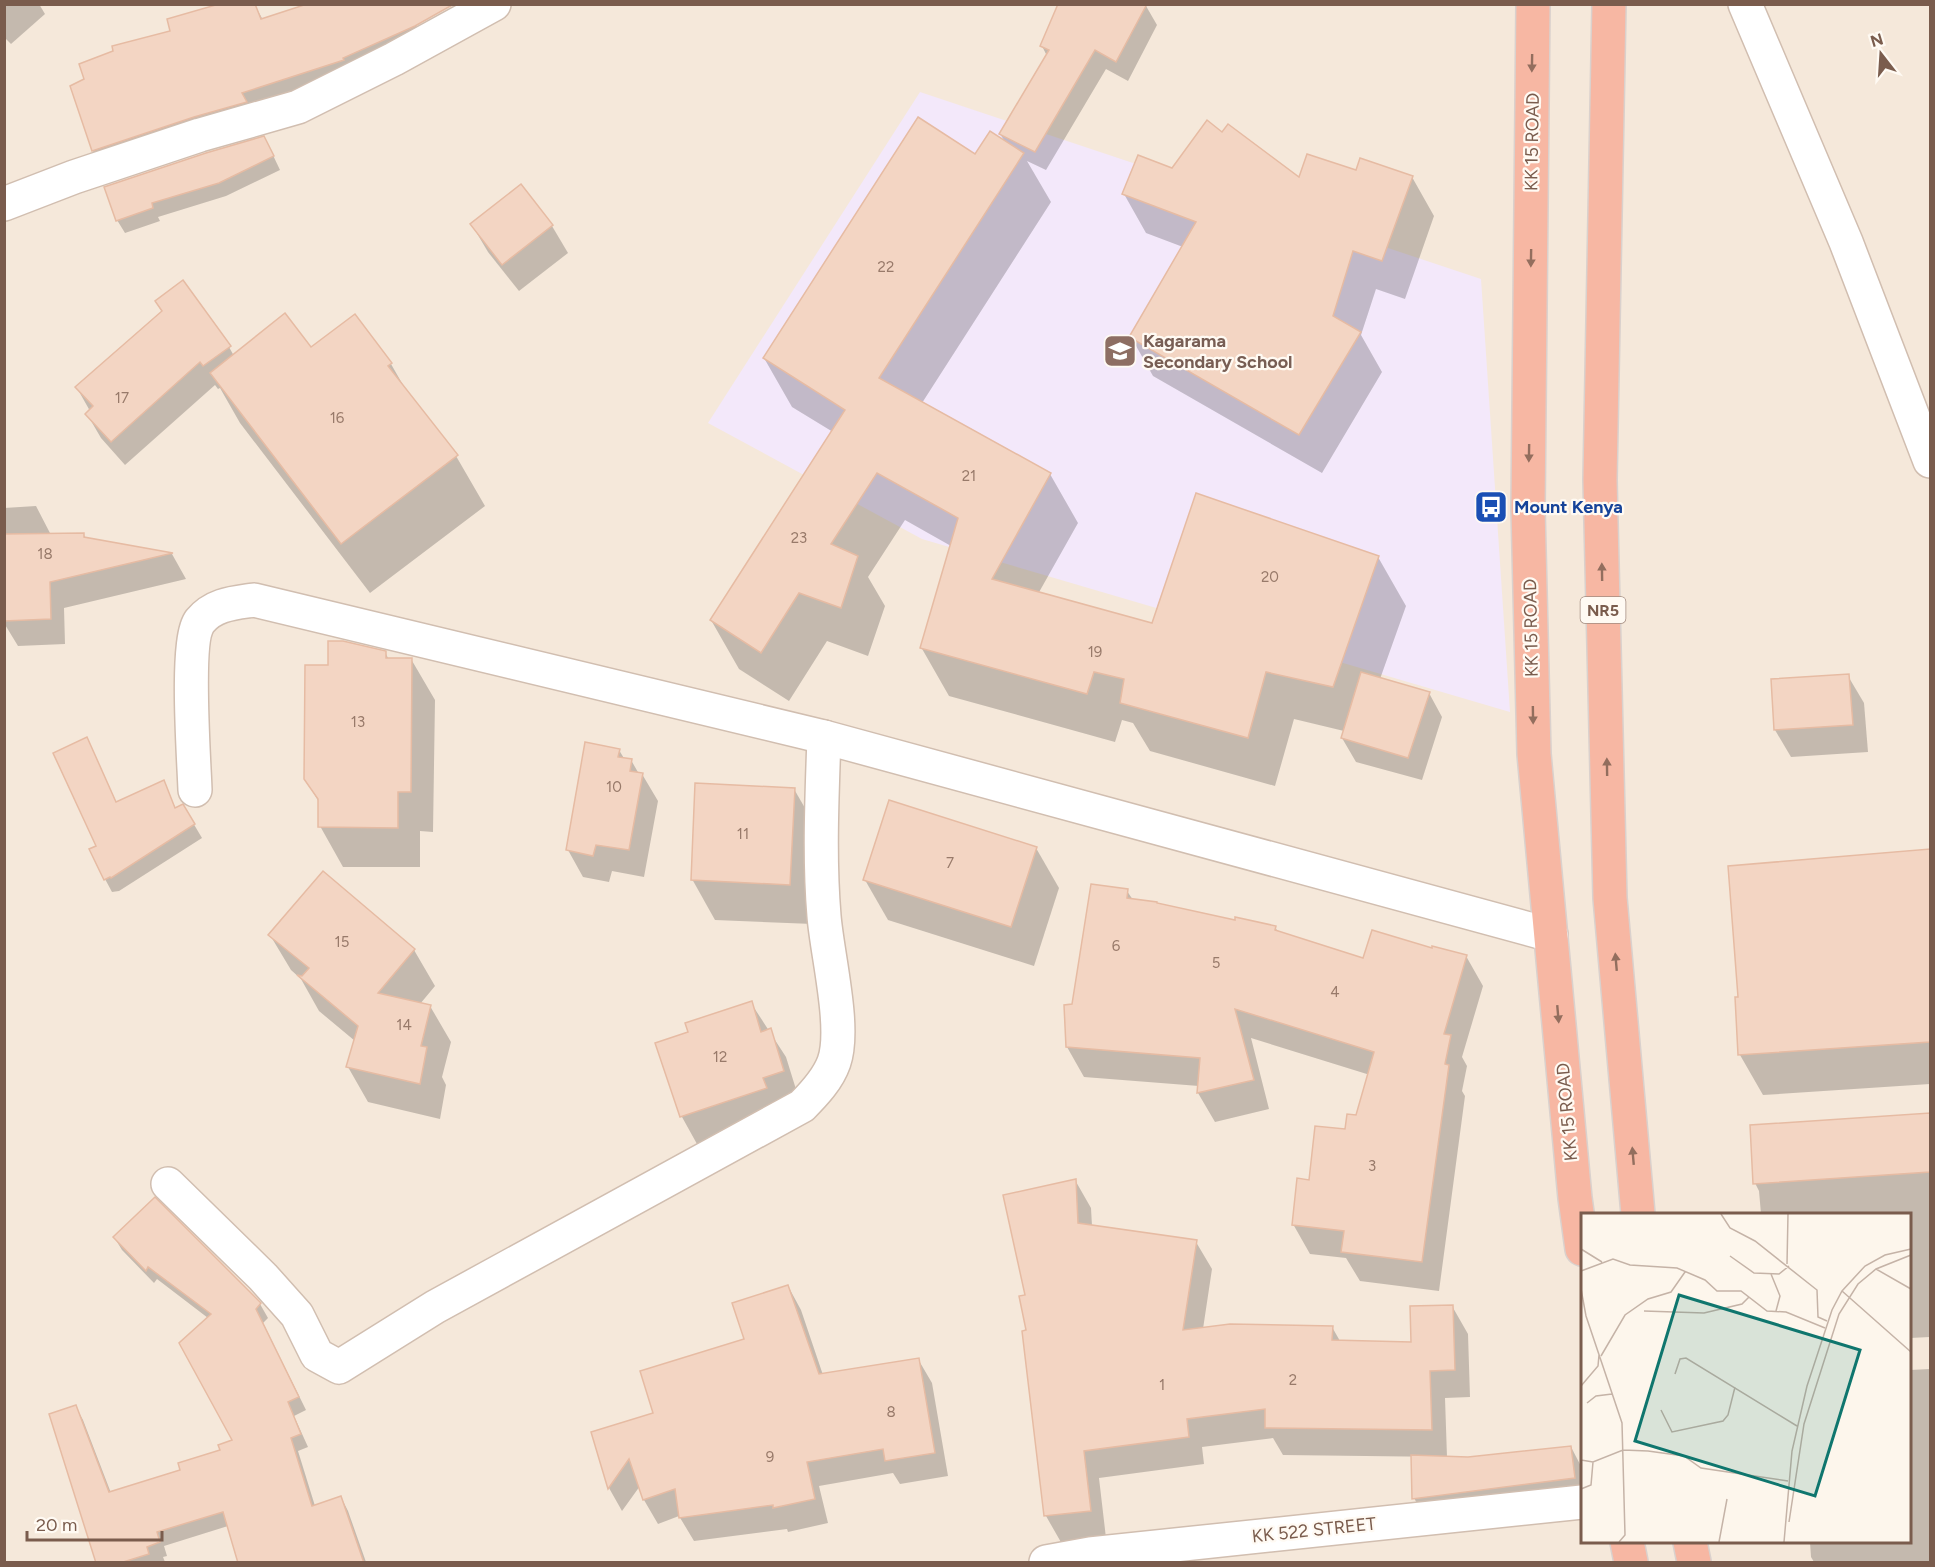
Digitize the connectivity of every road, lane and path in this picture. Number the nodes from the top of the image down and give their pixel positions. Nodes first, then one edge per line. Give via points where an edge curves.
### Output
1 (494, 4) edge
2 (1533, 4) edge
3 (1609, 4) edge
4 (1745, 4) edge
5 (4, 204) edge
6 (1930, 461) edge
7 (824, 737) junction
8 (195, 790) dead end
9 (1551, 935) junction
10 (168, 1184) dead end
11 (1638, 1213) edge
12 (1581, 1242) edge
13 (1581, 1502) edge
14 (1627, 1543) edge
15 (1690, 1543) edge
16 (1046, 1563) edge
17 (1631, 1563) edge
18 (1694, 1563) edge

1 - 5 street via 297,107 200,135
2 -> 9 highway, KK 15 ROAD via 1528,521 1534,754
11 -> 3 highway, NR5 via 1610,898 1600,480
4 - 6 street via 1846,242
7 - 8 street via 254,600 221,605 198,623 192,652
7 - 9 street
7 - 10 street via 820,853 839,1033 834,1061 819,1088 802,1106 435,1306 339,1367 317,1355 297,1315
9 -> 12 highway, KK 15 ROAD
13 - 16 street, KK 522 STREET via 1090,1554
14 - 17 highway
15 - 18 highway

